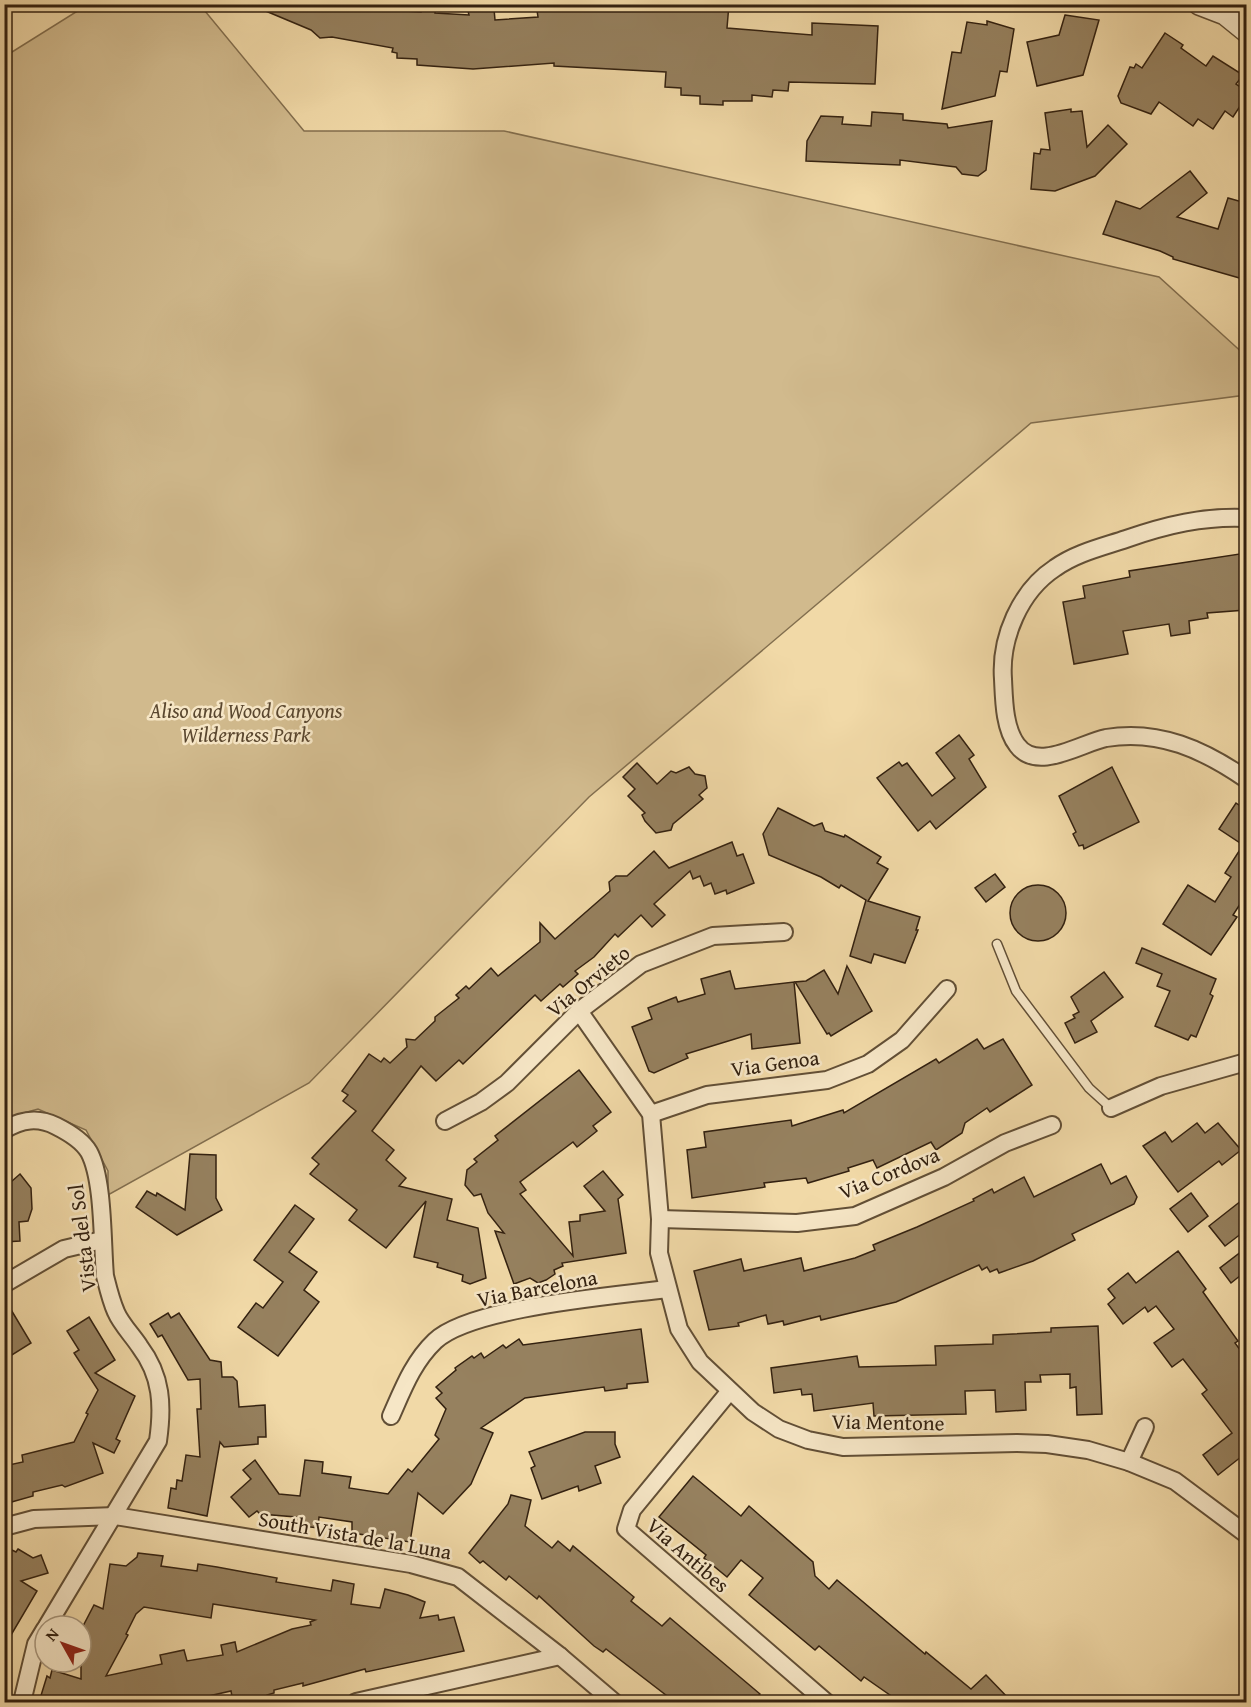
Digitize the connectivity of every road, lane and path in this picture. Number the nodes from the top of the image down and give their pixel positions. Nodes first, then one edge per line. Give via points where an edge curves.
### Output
1 (1199, 4) edge
2 (1228, 9) edge
3 (1246, 31) edge
4 (1246, 518) edge
5 (1246, 779) edge
6 (784, 932) dead end
7 (997, 944) dead end
8 (947, 989) dead end
9 (579, 1011) junction
10 (1246, 1062) edge
11 (1112, 1108) joint
12 (651, 1114) junction
13 (445, 1121) dead end
14 (1052, 1125) dead end
15 (4, 1130) edge
16 (660, 1219) junction
17 (102, 1240) junction
18 (4, 1284) edge
19 (666, 1289) junction
20 (729, 1392) junction
21 (391, 1416) dead end
22 (1145, 1427) dead end
23 (1130, 1462) junction
24 (115, 1516) junction
25 (4, 1527) edge
26 (1246, 1534) edge
27 (55, 1614) edge
28 (33, 1656) edge
29 (560, 1656) junction
30 (22, 1702) edge
31 (356, 1702) edge
32 (614, 1702) edge
33 (826, 1702) edge

1 - 2 street
2 - 3 street
4 - 5 street via 1191,520 1107,545 1053,568 1029,594 1010,628 1002,671 1010,729 1017,746 1032,756 1047,756 1107,738 1149,737 1202,752
6 - 9 street, Via Orvieto via 713,936 641,964
7 - 11 lane via 1022,999 1089,1088
8 - 12 street, Via Genoa via 902,1040 868,1064 827,1080 707,1095
9 - 12 street
9 - 13 street, Via Orvieto via 507,1083
10 - 11 street via 1161,1086
12 - 16 street, Via Mentone
14 - 16 street, Via Cordova via 1005,1143 944,1177 855,1216 796,1223
15 - 17 street, Vista del Sol via 28,1119 45,1121 71,1133 88,1150 97,1172
16 - 19 street, Via Mentone via 659,1253
17 - 18 street via 64,1249
17 - 24 street, Vista del Sol via 105,1276 117,1314 150,1359 160,1387 162,1414 158,1441
19 - 20 street, Via Mentone via 679,1329 700,1362
19 - 21 street, Via Barcelona via 510,1311 471,1323 436,1340 413,1367
20 - 23 street, Via Mentone via 779,1429 843,1447 1047,1444
20 - 33 street, Via Antibes via 632,1510 626,1529
22 - 23 street
23 - 26 street, Via Mentone via 1175,1481
24 - 25 street, South Vista de la Luna via 34,1519
24 - 27 street, Vista del Sol
24 - 29 street, South Vista de la Luna via 411,1564 458,1577
28 - 30 street, Vista del Sol
29 - 31 street
29 - 32 street, South Vista de la Luna

